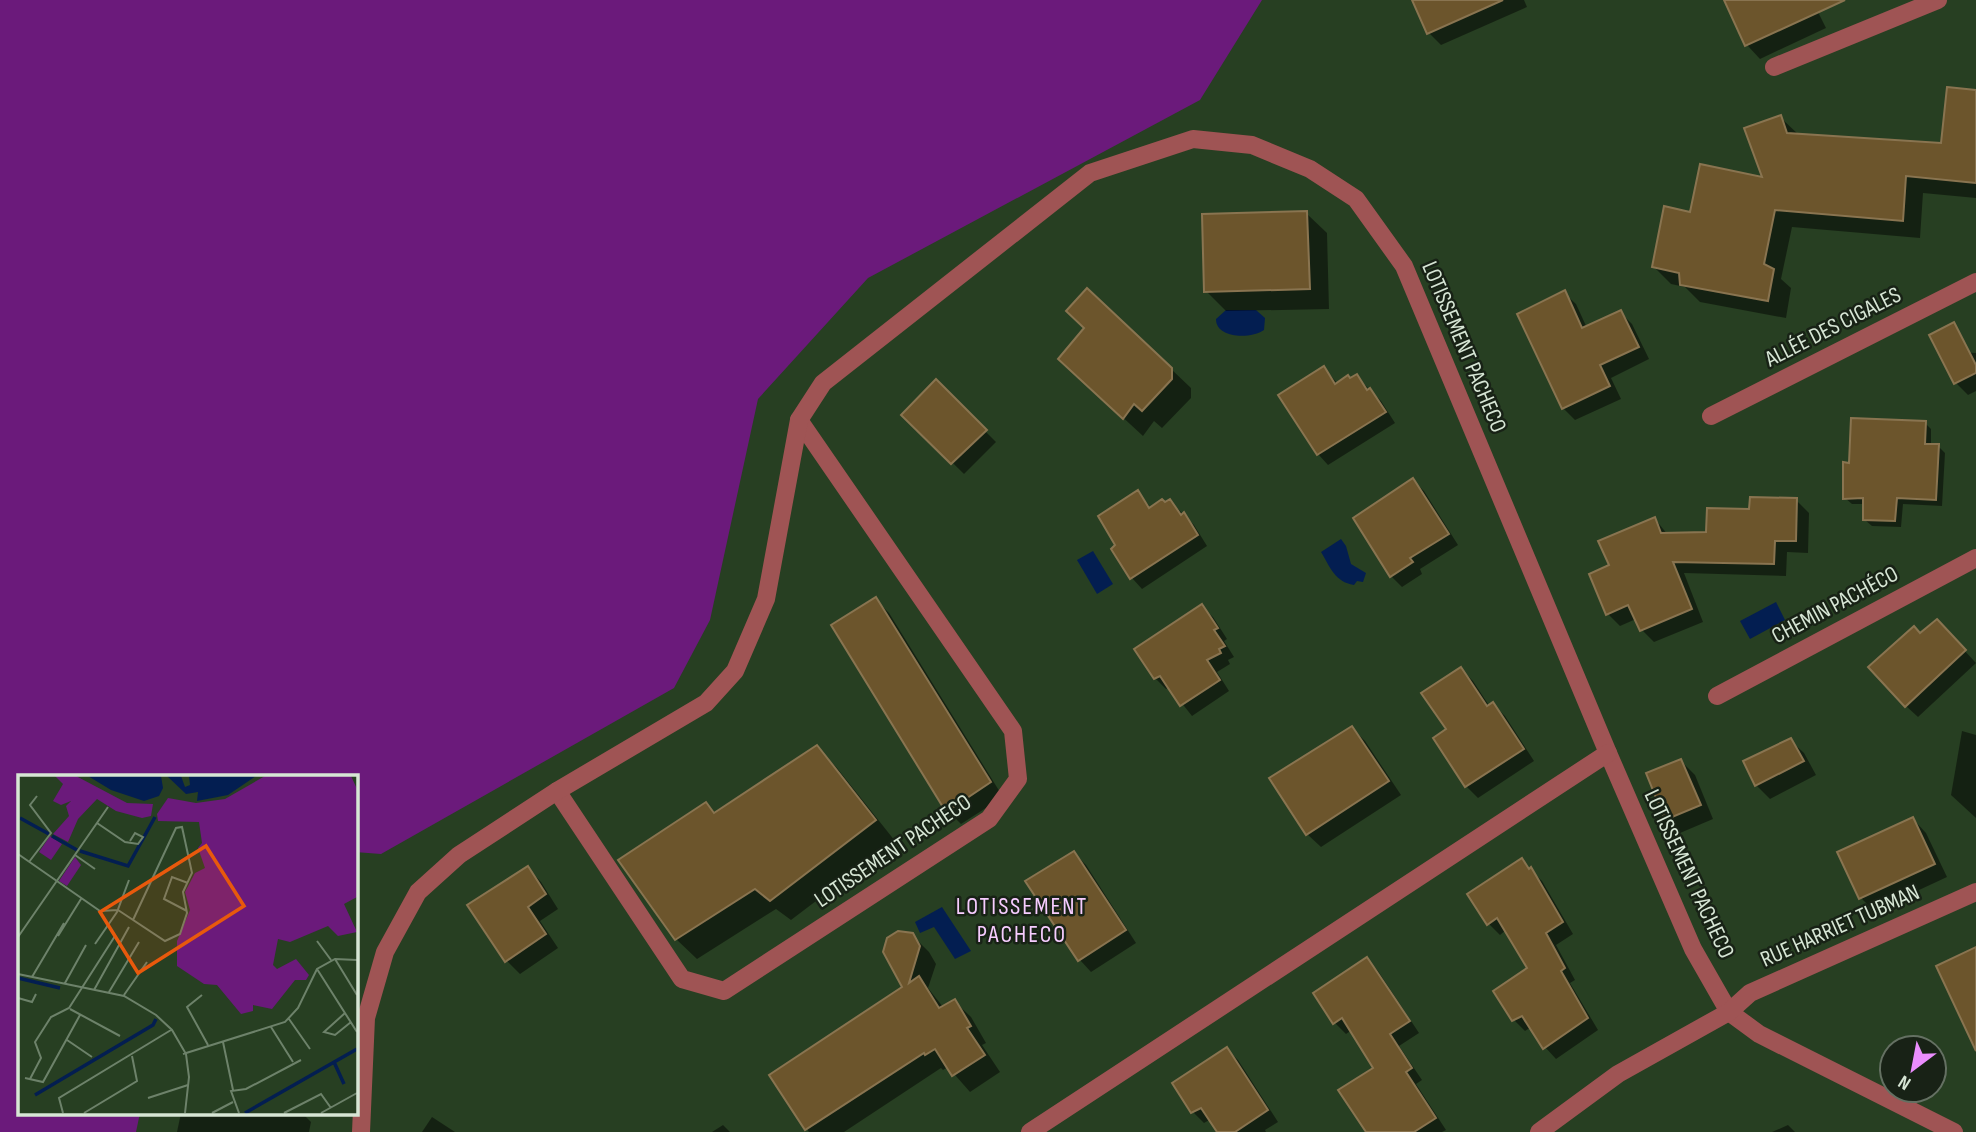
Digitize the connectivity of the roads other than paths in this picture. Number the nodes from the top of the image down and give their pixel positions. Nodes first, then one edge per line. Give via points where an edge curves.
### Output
1 (1938, 0) edge
2 (1774, 67) dead end
3 (1976, 282) edge
4 (1712, 416) dead end
5 (799, 420) junction
6 (1976, 558) edge
7 (1717, 696) dead end
8 (1608, 753) junction
9 (557, 792) junction
10 (1976, 892) edge
11 (1729, 1012) junction
12 (361, 1132) edge
13 (1030, 1132) edge
14 (1539, 1132) edge
15 (1954, 1132) edge

1 - 2 street
3 - 4 street, ALLÉE DES CIGALES
5 - 8 street, LOTISSEMENT PACHECO via 823,383 1090,173 1193,139 1252,145 1310,169 1356,199 1404,266
5 - 9 street, LOTISSEMENT PACHECO via 766,599 735,671 706,703
5 - 9 street, LOTISSEMENT PACHECO via 1013,731 1018,779 989,819 724,991 682,979
6 - 7 street, CHEMIN PACHÉCO
8 - 11 street, LOTISSEMENT PACHECO via 1693,950
8 - 13 street
9 - 12 street, LOTISSEMENT PACHECO via 459,855 418,892 385,952 366,1018
10 - 11 street, RUE HARRIET TUBMAN via 1750,993
11 - 14 street, RUE HARRIET TUBMAN via 1618,1074
11 - 15 street via 1759,1034

